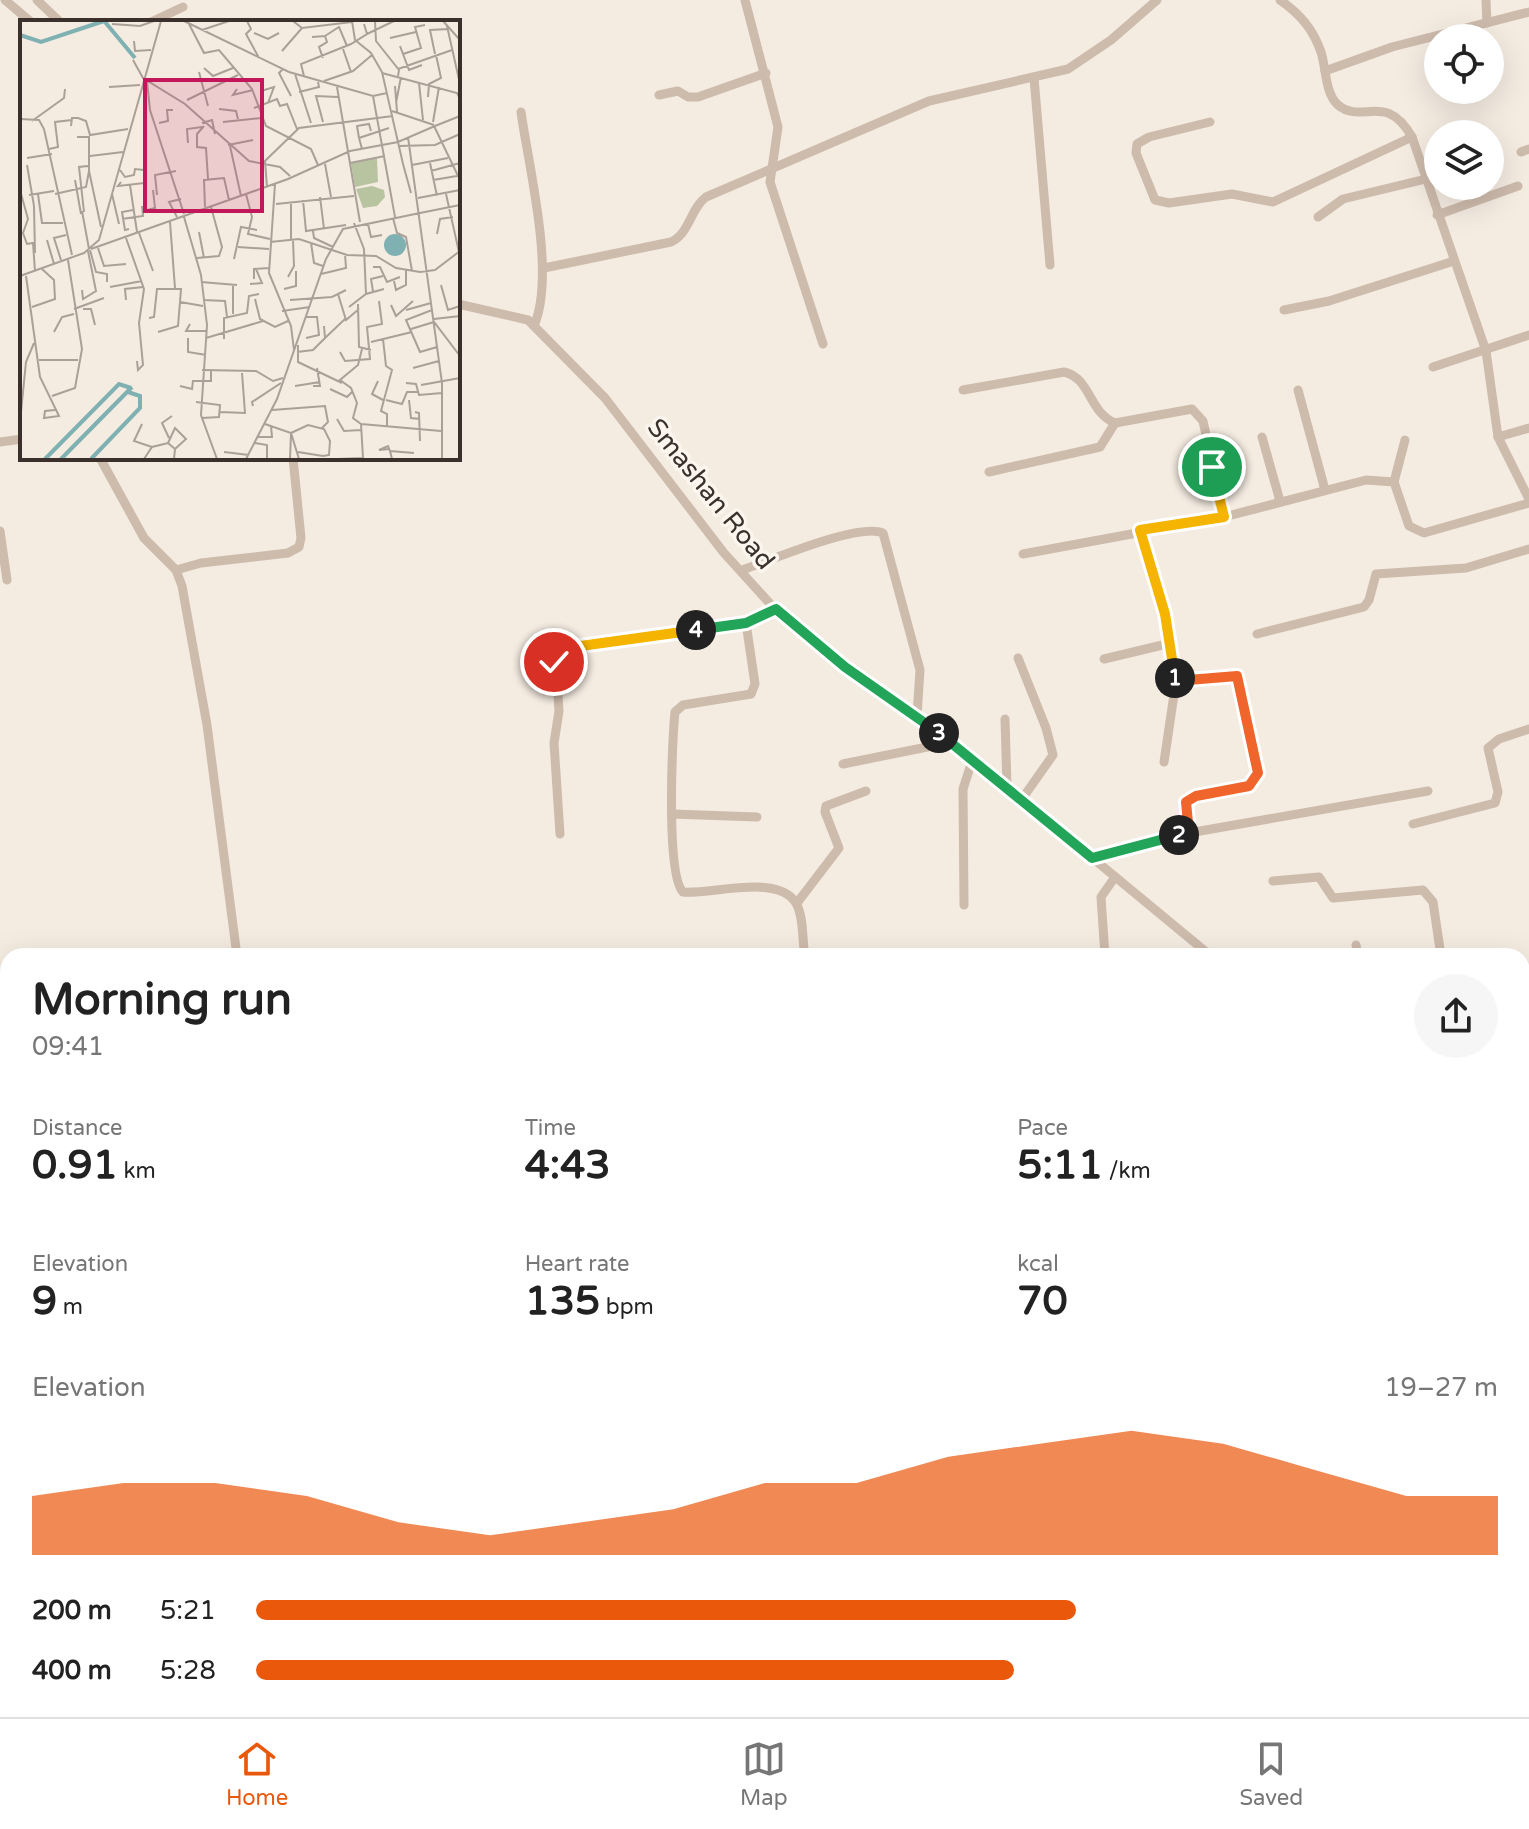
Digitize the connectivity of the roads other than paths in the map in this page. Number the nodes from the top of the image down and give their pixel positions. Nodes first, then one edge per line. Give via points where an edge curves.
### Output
1 (5, 0) edge
2 (37, 0) edge
3 (745, 0) edge
4 (1157, 0) edge
5 (1280, 0) edge
6 (1486, 0) edge
7 (183, 7) dead end
8 (1529, 12) edge
9 (29, 20) edge
10 (58, 20) edge
11 (155, 20) edge
12 (1487, 23) junction
13 (1325, 71) junction
14 (766, 73) junction
15 (1034, 78) junction
16 (659, 95) dead end
17 (521, 112) dead end
18 (1210, 122) dead end
19 (1412, 137) junction
20 (771, 167) junction
21 (1424, 173) edge
22 (1424, 179) edge
23 (1518, 186) dead end
24 (1432, 200) edge
25 (1437, 215) junction
26 (1318, 217) dead end
27 (1454, 261) junction
28 (1050, 265) dead end
29 (544, 268) junction
30 (460, 304) edge
31 (1284, 310) dead end
32 (534, 326) junction
33 (1529, 335) edge
34 (823, 344) dead end
35 (1486, 351) junction
36 (1433, 367) dead end
37 (963, 390) dead end
38 (1298, 390) dead end
39 (1115, 423) junction
40 (1529, 428) edge
41 (1262, 437) dead end
42 (1498, 437) junction
43 (20, 439) edge
44 (1405, 440) dead end
45 (0, 442) edge
46 (101, 460) edge
47 (293, 460) edge
48 (989, 472) dead end
49 (1394, 482) junction
50 (1325, 490) junction
51 (1280, 501) junction
52 (1529, 501) edge
53 (1224, 517) junction
54 (1140, 530) junction
55 (0, 531) edge
56 (1529, 549) edge
57 (1023, 554) dead end
58 (176, 570) junction
59 (742, 570) junction
60 (7, 580) dead end
61 (776, 609) junction
62 (746, 623) junction
63 (1257, 634) dead end
64 (1171, 643) junction
65 (1018, 658) dead end
66 (1104, 659) dead end
67 (1176, 681) junction
68 (917, 716) junction
69 (1005, 719) dead end
70 (1529, 729) edge
71 (952, 742) junction
72 (972, 761) junction
73 (1164, 762) dead end
74 (843, 764) dead end
75 (1007, 787) junction
76 (866, 791) dead end
77 (1428, 791) dead end
78 (1022, 799) junction
79 (672, 814) junction
80 (757, 817) dead end
81 (1413, 824) dead end
82 (1189, 833) junction
83 (560, 834) dead end
84 (1092, 858) junction
85 (1115, 877) junction
86 (1273, 881) dead end
87 (797, 903) junction
88 (964, 905) dead end
89 (236, 948) edge
90 (804, 948) edge
91 (1104, 948) edge
92 (1201, 948) edge
93 (1440, 948) edge

1 - 9 street
2 - 10 street
3 - 14 street
4 - 15 street via 1083,61
5 - 13 street via 1313,32
6 - 12 street
7 - 11 street
8 - 12 street
12 - 13 street
13 - 19 street via 1339,105 1391,114
14 - 16 street via 698,97 678,91
14 - 20 street via 778,127
15 - 20 street via 929,101
15 - 28 street
17 - 29 street
18 - 19 street via 1137,144 1155,200 1169,203 1232,194 1273,202
19 - 21 street
20 - 29 street via 698,203 678,239
20 - 34 street via 770,182
22 - 26 street via 1343,199
23 - 25 street
24 - 25 street
25 - 27 street
27 - 31 street
27 - 35 street
29 - 32 street via 541,310
30 - 32 street, Smashan Road via 528,320
32 - 59 street, Smashan Road via 605,398
33 - 35 street
35 - 36 street
35 - 42 street
37 - 39 street via 1064,372 1078,378 1099,413
38 - 50 street
39 - 48 street via 1100,447
39 - 53 street via 1187,408 1198,413
40 - 42 street
41 - 51 street
42 - 52 street
43 - 45 street
44 - 49 street
46 - 58 street via 144,538
47 - 58 street via 299,547
49 - 50 street via 1366,480
49 - 52 street via 1409,526 1424,533
50 - 51 street
51 - 53 street
53 - 54 street
54 - 57 street
54 - 64 street
55 - 60 street
56 - 63 street via 1466,568 1376,574 1364,607
58 - 89 street via 207,725
59 - 61 street, Smashan Road
59 - 68 street via 852,534 874,529 883,533 920,670
61 - 62 street
61 - 68 street, Smashan Road via 845,667
62 - 79 street via 755,684 751,694 683,705 675,712
62 - 83 street via 555,652
64 - 66 street
64 - 67 street
65 - 78 street via 1053,755
67 - 73 street
67 - 82 street via 1237,676 1258,773 1249,786 1186,802
68 - 71 street, Smashan Road
69 - 75 street
70 - 81 street via 1488,748 1498,792 1495,803
71 - 72 street, Smashan Road
71 - 74 street
72 - 75 street, Smashan Road
72 - 88 street via 963,789
75 - 78 street, Smashan Road
76 - 87 street via 826,806 839,848
77 - 82 street
78 - 84 street, Smashan Road
79 - 80 street
79 - 87 street via 676,879 683,892 755,886 776,890
82 - 84 street
84 - 85 street, Smashan Road
85 - 91 street via 1101,897
85 - 92 street, Smashan Road
86 - 93 street via 1319,877 1333,898 1423,890 1433,902
87 - 90 street

